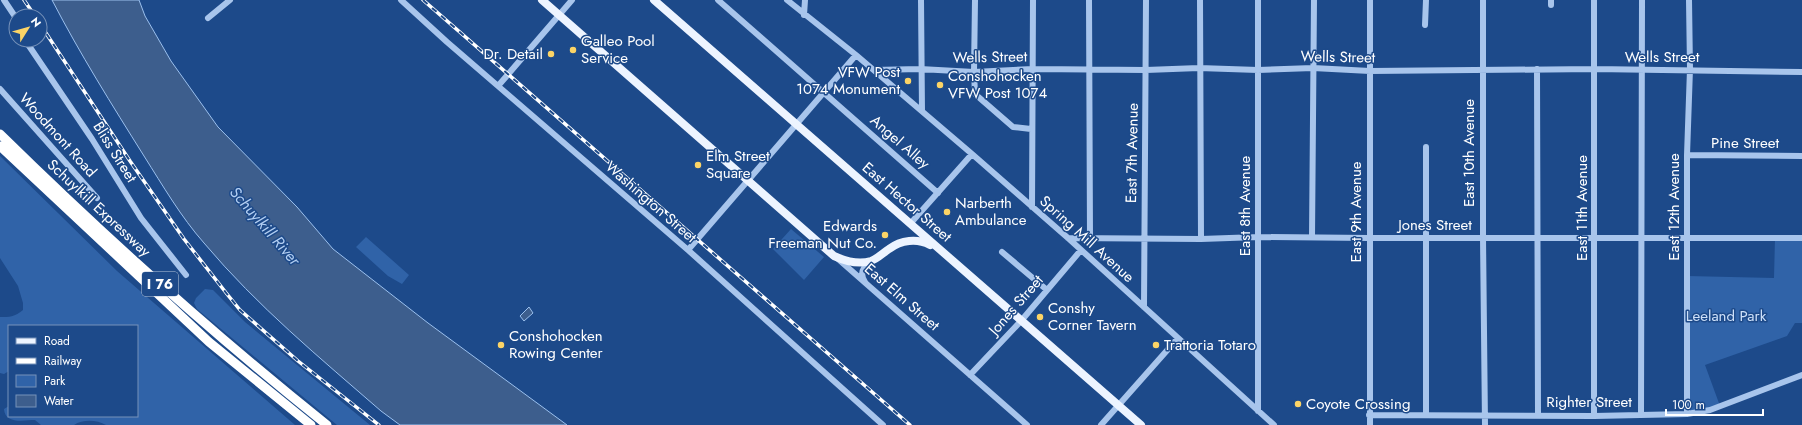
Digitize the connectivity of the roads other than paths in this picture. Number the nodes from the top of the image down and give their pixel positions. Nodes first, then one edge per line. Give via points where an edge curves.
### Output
1 (230, 0) edge
2 (401, 0) edge
3 (542, 0) edge
4 (572, 0) edge
5 (654, 0) edge
6 (718, 0) edge
7 (787, 0) edge
8 (805, 0) edge
9 (921, 0) edge
10 (975, 0) edge
11 (1033, 0) edge
12 (1089, 0) edge
13 (1146, 0) edge
14 (1200, 0) edge
15 (1258, 0) edge
16 (1314, 0) edge
17 (1370, 0) edge
18 (1426, 0) edge
19 (1482, 0) edge
20 (1594, 0) edge
21 (1642, 0) edge
22 (1689, 0) edge
23 (559, 15) junction
24 (804, 15) junction
25 (208, 18) dead end
26 (1425, 25) dead end
27 (29, 48) edge
28 (856, 55) junction
29 (1199, 68) junction
30 (1313, 68) junction
31 (1595, 68) junction
32 (920, 69) junction
33 (1033, 69) junction
34 (1537, 69) junction
35 (1690, 69) junction
36 (874, 70) junction
37 (1089, 70) junction
38 (1146, 70) junction
39 (1258, 70) junction
40 (1482, 70) junction
41 (1641, 70) junction
42 (1370, 71) junction
43 (974, 72) junction
44 (1802, 72) edge
45 (498, 86) junction
46 (0, 89) edge
47 (824, 93) junction
48 (922, 111) junction
49 (797, 124) junction
50 (1032, 129) junction
51 (0, 134) edge
52 (0, 146) edge
53 (1426, 147) dead end
54 (972, 154) junction
55 (1688, 155) junction
56 (1802, 156) edge
57 (749, 180) junction
58 (938, 193) junction
59 (97, 198) dead end
60 (1032, 207) junction
61 (910, 224) junction
62 (1258, 236) junction
63 (1312, 237) junction
64 (1538, 237) junction
65 (1595, 237) junction
66 (1068, 238) junction
67 (1144, 238) junction
68 (1369, 238) junction
69 (1426, 238) junction
70 (1483, 238) junction
71 (1641, 238) junction
72 (1802, 238) edge
73 (1090, 239) junction
74 (1200, 239) junction
75 (1688, 239) junction
76 (901, 242) junction
77 (688, 250) junction
78 (1081, 250) junction
79 (1002, 252) dead end
80 (946, 255) junction
81 (834, 256) junction
82 (870, 261) junction
83 (186, 275) dead end
84 (869, 286) junction
85 (1047, 290) junction
86 (1144, 307) junction
87 (1021, 320) junction
88 (1178, 338) junction
89 (970, 375) junction
90 (1802, 375) edge
91 (1118, 406) junction
92 (1258, 411) junction
93 (1687, 414) junction
94 (1370, 415) junction
95 (1426, 415) junction
96 (1486, 415) junction
97 (1538, 415) junction
98 (1641, 415) junction
99 (1594, 416) junction
100 (311, 425) edge
101 (327, 425) edge
102 (884, 425) edge
103 (1027, 425) edge
104 (1101, 425) edge
105 (1141, 425) edge
106 (1274, 425) edge
107 (1370, 425) edge
108 (1485, 425) edge

1 - 25 street
2 - 45 street, Washington Street
3 - 23 main road, East Elm Street
4 - 23 street
5 - 49 main road, East Hector Street
6 - 47 street, Angel Alley
7 - 24 street, Spring Mill Avenue
8 - 24 street
9 - 32 street
10 - 43 street
11 - 33 street
12 - 37 street
13 - 38 street, East 7th Avenue
14 - 29 street
15 - 39 street, East 8th Avenue
16 - 30 street
17 - 42 street, East 9th Avenue
18 - 26 street
19 - 40 street, East 10th Avenue
20 - 31 street, East 11th Avenue
21 - 41 street
22 - 35 street, East 12th Avenue
23 - 45 street
23 - 57 main road, East Elm Street
24 - 28 street, Spring Mill Avenue
27 - 83 street, Bliss Street via 92,139 141,218
28 - 36 street, Spring Mill Avenue
28 - 47 street
29 - 38 street, Wells Street
29 - 39 street, Wells Street
29 - 74 street
30 - 39 street, Wells Street
30 - 42 street, Wells Street
30 - 63 street
31 - 34 street, Wells Street
31 - 41 street, Wells Street
31 - 65 street, East 11th Avenue
32 - 36 street, Wells Street
32 - 43 street, Wells Street
32 - 48 street
33 - 37 street, Wells Street
33 - 43 street, Wells Street
33 - 50 street
34 - 40 street, Wells Street
34 - 64 street
35 - 41 street, Wells Street
35 - 44 street, Wells Street
35 - 55 street, East 12th Avenue
36 - 48 street, Spring Mill Avenue
37 - 38 street, Wells Street
37 - 73 street
38 - 67 street, East 7th Avenue
39 - 62 street, East 8th Avenue
40 - 42 street, Wells Street
40 - 70 street, East 10th Avenue
41 - 71 street
42 - 68 street, East 9th Avenue
43 - 50 street via 975,94 1013,127
45 - 77 street, Washington Street
46 - 59 street, Woodmont Road
47 - 49 street
47 - 58 street, Angel Alley
48 - 54 street, Spring Mill Avenue
49 - 57 street
49 - 61 main road, East Hector Street
50 - 60 street
51 - 101 highway, Schuylkill Expressway / I 76 via 180,303
52 - 100 highway, Schuylkill Expressway / I 76 via 209,342
53 - 69 street
54 - 58 street
54 - 60 street, Spring Mill Avenue
55 - 56 street, Pine Street
55 - 75 street, East 12th Avenue
57 - 77 street
57 - 81 main road, East Elm Street
58 - 61 street
60 - 66 street, Spring Mill Avenue
61 - 76 main road via 909,235
61 - 80 main road, East Hector Street
62 - 63 street, Jones Street
62 - 74 street, Jones Street
62 - 92 street, East 8th Avenue
63 - 68 street, Jones Street
64 - 65 street, Jones Street
64 - 70 street, Jones Street
64 - 97 street
65 - 71 street, Jones Street
65 - 99 street, East 11th Avenue
66 - 73 street, Jones Street
66 - 78 street, Spring Mill Avenue
67 - 73 street, Jones Street
67 - 74 street, Jones Street
67 - 86 street, East 7th Avenue
68 - 69 street, Jones Street
68 - 94 street, East 9th Avenue
69 - 70 street, Jones Street
69 - 95 street
70 - 96 street, East 10th Avenue
71 - 75 street, Jones Street
71 - 98 street
72 - 75 street, Jones Street
75 - 93 street, East 12th Avenue
76 - 80 main road via 922,241
76 - 82 main road
77 - 102 street, Washington Street
78 - 85 street, Jones Street
78 - 86 street, Spring Mill Avenue
79 - 85 street
80 - 87 main road, East Hector Street
81 - 82 main road via 849,262
81 - 84 street, East Elm Street
82 - 84 street via 862,275
84 - 89 street, East Elm Street
85 - 87 street, Jones Street
86 - 88 street, Spring Mill Avenue
87 - 89 street, Jones Street
87 - 91 main road, East Hector Street
88 - 91 street
88 - 92 street, Spring Mill Avenue
89 - 103 street, East Elm Street
90 - 93 street, Righter Street via 1710,410
91 - 104 street
91 - 105 main road, East Hector Street
92 - 106 street, Spring Mill Avenue
93 - 98 street, Righter Street
94 - 95 street, Righter Street
94 - 107 street, East 9th Avenue
95 - 96 street, Righter Street
96 - 97 street, Righter Street
96 - 108 street, East 10th Avenue
97 - 99 street, Righter Street
98 - 99 street, Righter Street

